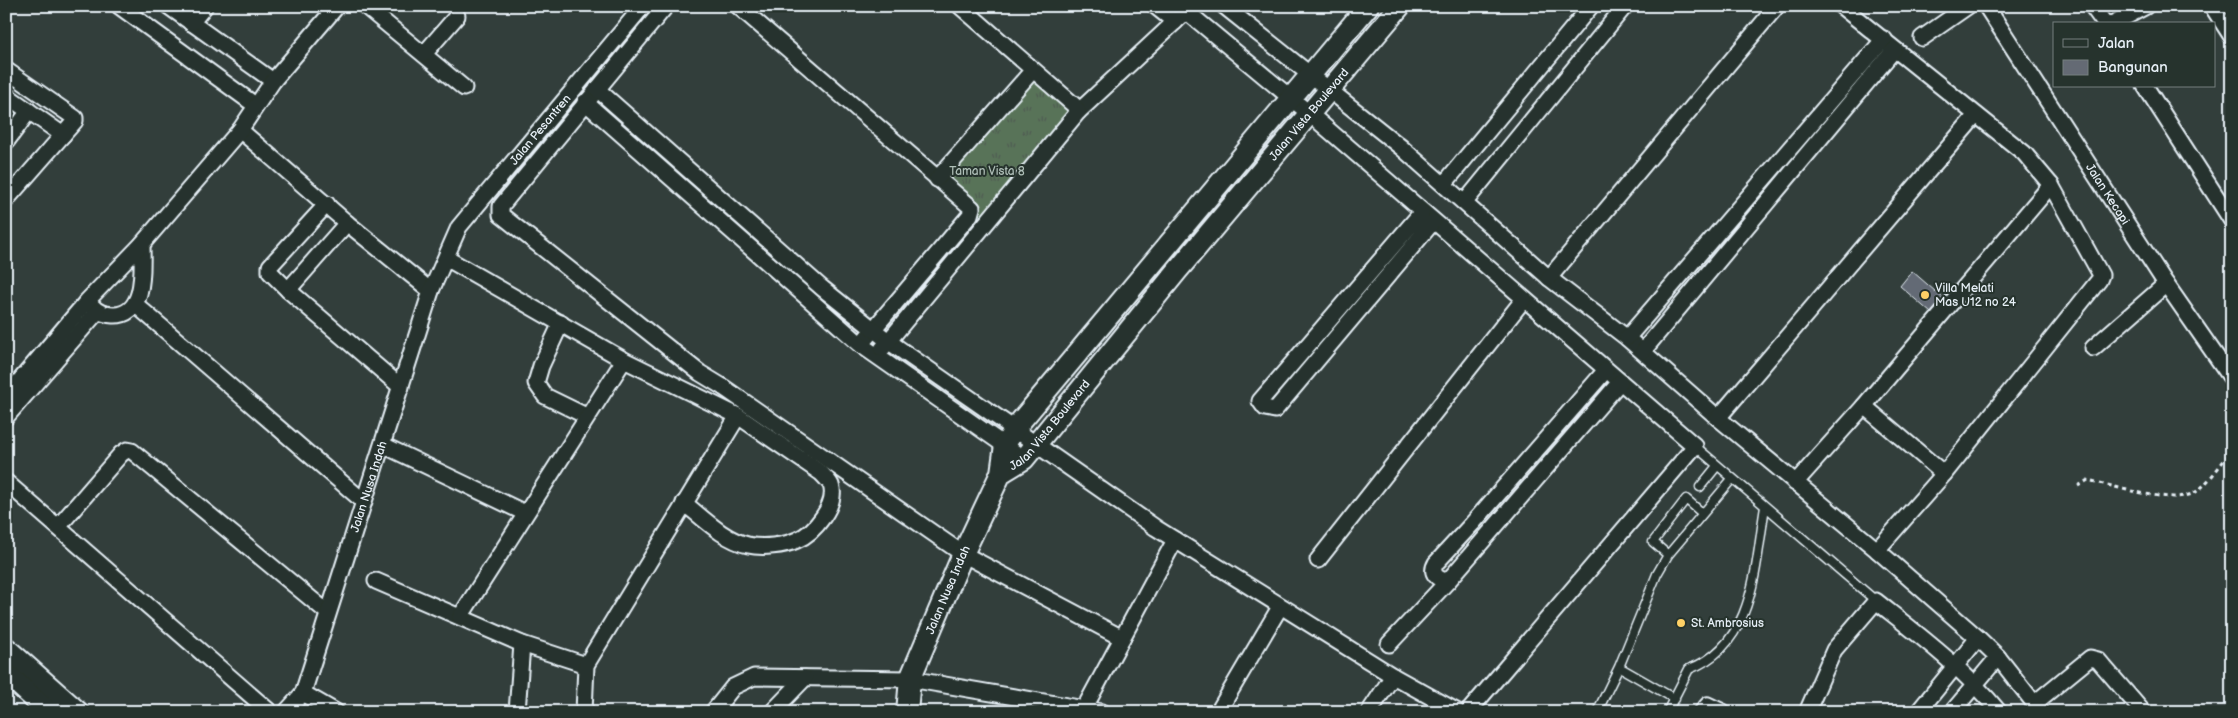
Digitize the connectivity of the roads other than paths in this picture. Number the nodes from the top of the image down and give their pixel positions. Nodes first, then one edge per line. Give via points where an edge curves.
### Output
1 (119, 6) edge
2 (168, 6) edge
3 (205, 6) edge
4 (337, 6) edge
5 (365, 6) edge
6 (643, 6) edge
7 (666, 6) edge
8 (738, 6) edge
9 (960, 6) edge
10 (1155, 6) edge
11 (1224, 6) edge
12 (1368, 6) edge
13 (1400, 6) edge
14 (1591, 6) edge
15 (1625, 6) edge
16 (1777, 6) edge
17 (1842, 6) edge
18 (1968, 6) edge
19 (1986, 6) edge
20 (2092, 6) edge
21 (2146, 6) edge
22 (2212, 6) edge
23 (1189, 9) edge
24 (457, 16) dead end
25 (1175, 22) junction
26 (2103, 22) edge
27 (2116, 22) edge
28 (191, 23) junction
29 (2231, 36) edge
30 (1922, 38) dead end
31 (1889, 44) junction
32 (1556, 48) junction
33 (424, 54) junction
34 (1577, 65) junction
35 (6, 70) edge
36 (1033, 70) junction
37 (1311, 75) junction
38 (273, 81) junction
39 (464, 88) dead end
40 (2146, 88) edge
41 (597, 89) junction
42 (1330, 89) junction
43 (6, 95) edge
44 (1291, 99) junction
45 (585, 102) junction
46 (255, 105) junction
47 (29, 111) junction
48 (1078, 112) junction
49 (1310, 114) junction
50 (1976, 115) junction
51 (240, 130) junction
52 (63, 135) junction
53 (6, 142) edge
54 (937, 179) junction
55 (1444, 184) junction
56 (2052, 185) junction
57 (6, 200) edge
58 (1465, 202) junction
59 (327, 204) junction
60 (1428, 217) junction
61 (2232, 221) edge
62 (347, 223) junction
63 (142, 244) junction
64 (447, 254) junction
65 (1549, 278) junction
66 (2166, 284) junction
67 (288, 290) junction
68 (431, 291) junction
69 (1524, 299) junction
70 (87, 301) junction
71 (135, 304) junction
72 (98, 312) junction
73 (560, 324) junction
74 (872, 330) junction
75 (1627, 338) junction
76 (888, 341) junction
77 (861, 345) junction
78 (2093, 348) dead end
79 (1643, 352) junction
80 (877, 357) junction
81 (624, 360) junction
82 (1606, 370) junction
83 (2232, 379) edge
84 (1620, 382) junction
85 (400, 387) junction
86 (6, 396) edge
87 (1864, 406) junction
88 (586, 416) junction
89 (738, 416) junction
90 (6, 417) edge
91 (1718, 418) junction
92 (1010, 437) junction
93 (383, 445) junction
94 (1694, 446) junction
95 (1030, 451) junction
96 (1717, 466) junction
97 (1002, 473) junction
98 (1944, 474) junction
99 (1732, 479) junction
100 (6, 482) edge
101 (1795, 483) junction
102 (1700, 487) dead end
103 (363, 501) junction
104 (684, 503) junction
105 (1764, 507) junction
106 (525, 513) junction
107 (1702, 513) junction
108 (58, 527) junction
109 (1175, 540) junction
110 (1877, 550) junction
111 (964, 554) junction
112 (1668, 555) junction
113 (1318, 560) dead end
114 (376, 581) dead end
115 (1448, 581) junction
116 (1876, 601) junction
117 (1280, 607) junction
118 (327, 612) junction
119 (460, 617) junction
120 (1122, 638) junction
121 (1978, 638) junction
122 (522, 644) junction
123 (1390, 644) dead end
124 (6, 648) edge
125 (1998, 657) junction
126 (586, 665) junction
127 (1956, 665) junction
128 (1620, 667) junction
129 (6, 673) edge
130 (1393, 676) junction
131 (805, 678) junction
132 (910, 680) junction
133 (1976, 684) junction
134 (303, 693) junction
135 (1675, 699) junction
136 (2038, 708) edge
137 (1084, 709) junction
138 (49, 712) edge
139 (78, 712) edge
140 (270, 712) edge
141 (286, 712) edge
142 (336, 712) edge
143 (517, 712) edge
144 (584, 712) edge
145 (713, 712) edge
146 (772, 712) edge
147 (907, 712) edge
148 (1102, 712) edge
149 (1218, 712) edge
150 (1369, 712) edge
151 (1458, 712) edge
152 (1468, 712) edge
153 (1598, 712) edge
154 (1667, 712) edge
155 (1702, 712) edge
156 (1723, 712) edge
157 (1807, 712) edge
158 (1918, 712) edge
159 (1952, 712) edge
160 (1999, 712) edge
161 (2143, 712) edge

1 - 46 street
2 - 28 street
3 - 28 street
4 - 38 street
5 - 33 street
6 - 64 street, Jalan Pesantren via 459,227
7 - 41 street
8 - 54 street
9 - 36 street
10 - 25 street
11 - 37 street
12 - 37 street, Jalan Vista Boulevard
13 - 42 street, Jalan Vista Boulevard
14 - 32 street
15 - 34 street
16 - 65 street
17 - 31 street
18 - 30 street
19 - 66 street, Jalan Kecapi
20 - 26 street
21 - 27 street
22 - 29 street
23 - 25 street
23 - 44 street
24 - 33 street
25 - 48 street
28 - 38 street
31 - 50 street
31 - 75 street
31 - 79 street
32 - 34 street
32 - 55 street
33 - 39 street
34 - 58 street
35 - 52 street via 75,118
36 - 48 street
36 - 54 street
37 - 42 street
37 - 44 street, Jalan Vista Boulevard
38 - 46 street
40 - 61 street
41 - 45 street
41 - 74 street
42 - 49 street, Jalan Vista Boulevard
42 - 55 street
43 - 47 street
44 - 49 street
44 - 92 street, Jalan Vista Boulevard
45 - 77 street
45 - 111 street via 502,206 501,215 700,374
46 - 51 street
47 - 52 street
47 - 53 street
48 - 76 street
49 - 60 street
49 - 95 street, Jalan Vista Boulevard
50 - 56 street via 2024,153
50 - 91 street
51 - 59 street
51 - 63 street
52 - 57 street
54 - 74 street via 972,208 972,212
55 - 58 street
56 - 87 street
56 - 98 street via 2101,271 2099,280
58 - 65 street
59 - 62 street
59 - 67 street via 270,266 270,272
60 - 60 street via 1275,410 1265,408 1260,401
60 - 69 street
62 - 67 street
62 - 68 street
63 - 70 street
63 - 71 street via 142,274
64 - 68 street, Jalan Nusa Indah
64 - 73 street
65 - 75 street
66 - 78 street
66 - 83 street, Jalan Kecapi
67 - 85 street
68 - 85 street, Jalan Nusa Indah
69 - 82 street
69 - 113 street
70 - 72 street
70 - 86 street
71 - 72 street via 126,313
71 - 103 street
72 - 90 street
73 - 81 street
73 - 88 street via 536,383 546,396
74 - 76 street
74 - 77 street
75 - 79 street
76 - 80 street
76 - 92 street
77 - 80 street
79 - 91 street
80 - 92 street
81 - 88 street
81 - 89 street
82 - 84 street
82 - 115 street via 1433,567 1434,574
84 - 94 street
84 - 115 street
85 - 93 street, Jalan Nusa Indah
87 - 98 street
87 - 101 street
88 - 106 street
89 - 104 street
89 - 104 street via 821,473 831,485 832,503 820,521 798,540 774,545 750,545 732,540
91 - 101 street
92 - 95 street
92 - 97 street, Jalan Vista Boulevard
93 - 103 street, Jalan Nusa Indah
93 - 106 street
94 - 96 lane
94 - 152 street
95 - 97 street, Jalan Vista Boulevard
95 - 109 street
96 - 99 lane
96 - 102 lane
97 - 111 street, Jalan Nusa Indah
98 - 110 street
99 - 105 lane
99 - 107 lane
100 - 108 street
101 - 110 street
103 - 118 street, Jalan Nusa Indah
104 - 126 street
105 - 116 lane
105 - 135 lane via 1748,607 1723,647 1704,664 1689,669
106 - 119 street
107 - 112 lane
107 - 112 lane via 1686,499 1653,542
108 - 118 street via 121,454 132,451
108 - 140 street
109 - 117 street
109 - 120 street
110 - 121 street
111 - 120 street
111 - 132 street, Jalan Nusa Indah
112 - 128 lane via 1638,617
114 - 119 street
115 - 123 street
116 - 127 street
116 - 157 street via 1834,650
117 - 130 street
117 - 149 street
118 - 134 street, Jalan Nusa Indah
119 - 122 street
120 - 137 street
121 - 125 street
121 - 127 street
122 - 126 street
122 - 143 street
124 - 139 street
125 - 133 street
125 - 136 street
126 - 144 street
127 - 133 street
127 - 158 street
128 - 135 lane
128 - 153 lane
129 - 138 street
130 - 150 street
130 - 151 street
131 - 132 street
131 - 145 street via 754,676 733,687
131 - 146 street
132 - 137 street
132 - 147 street, Jalan Nusa Indah
133 - 159 street
133 - 160 street
134 - 141 street, Jalan Nusa Indah
134 - 142 street
135 - 154 lane
136 - 161 street via 2090,658 2098,660
137 - 148 street
155 - 156 street via 1708,705

